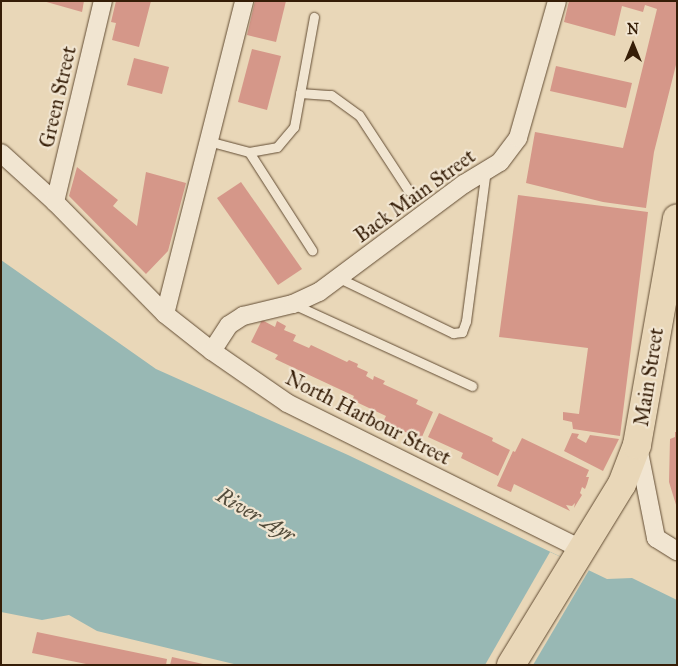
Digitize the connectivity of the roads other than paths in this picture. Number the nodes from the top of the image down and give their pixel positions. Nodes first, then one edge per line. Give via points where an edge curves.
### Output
1 (103, 1) edge
2 (244, 1) edge
3 (557, 1) edge
4 (314, 17) dead end
5 (300, 93) junction
6 (208, 141) junction
7 (250, 152) junction
8 (1, 153) edge
9 (486, 169) junction
10 (408, 190) dead end
11 (54, 202) junction
12 (677, 219) edge
13 (312, 250) dead end
14 (339, 278) junction
15 (293, 304) junction
16 (165, 314) junction
17 (212, 351) junction
18 (472, 386) dead end
19 (637, 445) junction
20 (677, 550) edge
21 (578, 553) junction
22 (511, 665) edge

1 - 11 street, Green Street
2 - 6 street
3 - 9 street, Back Main Street via 518,138 500,162
4 - 5 lane
5 - 7 lane via 294,128 277,146
5 - 10 lane via 332,95 359,115
6 - 7 lane
6 - 16 street
7 - 13 lane
8 - 11 street, North Harbour Street
9 - 14 street, Back Main Street
9 - 14 lane via 462,332 453,333
11 - 16 street, North Harbour Street
12 - 19 main road, Main Street
14 - 15 street, Back Main Street
15 - 17 street, Back Main Street via 243,316 229,325
15 - 18 lane
16 - 17 street, North Harbour Street
17 - 21 street, North Harbour Street via 287,403
19 - 20 street via 656,538
19 - 21 main road, Main Street via 622,484
21 - 22 main road, Main Street

